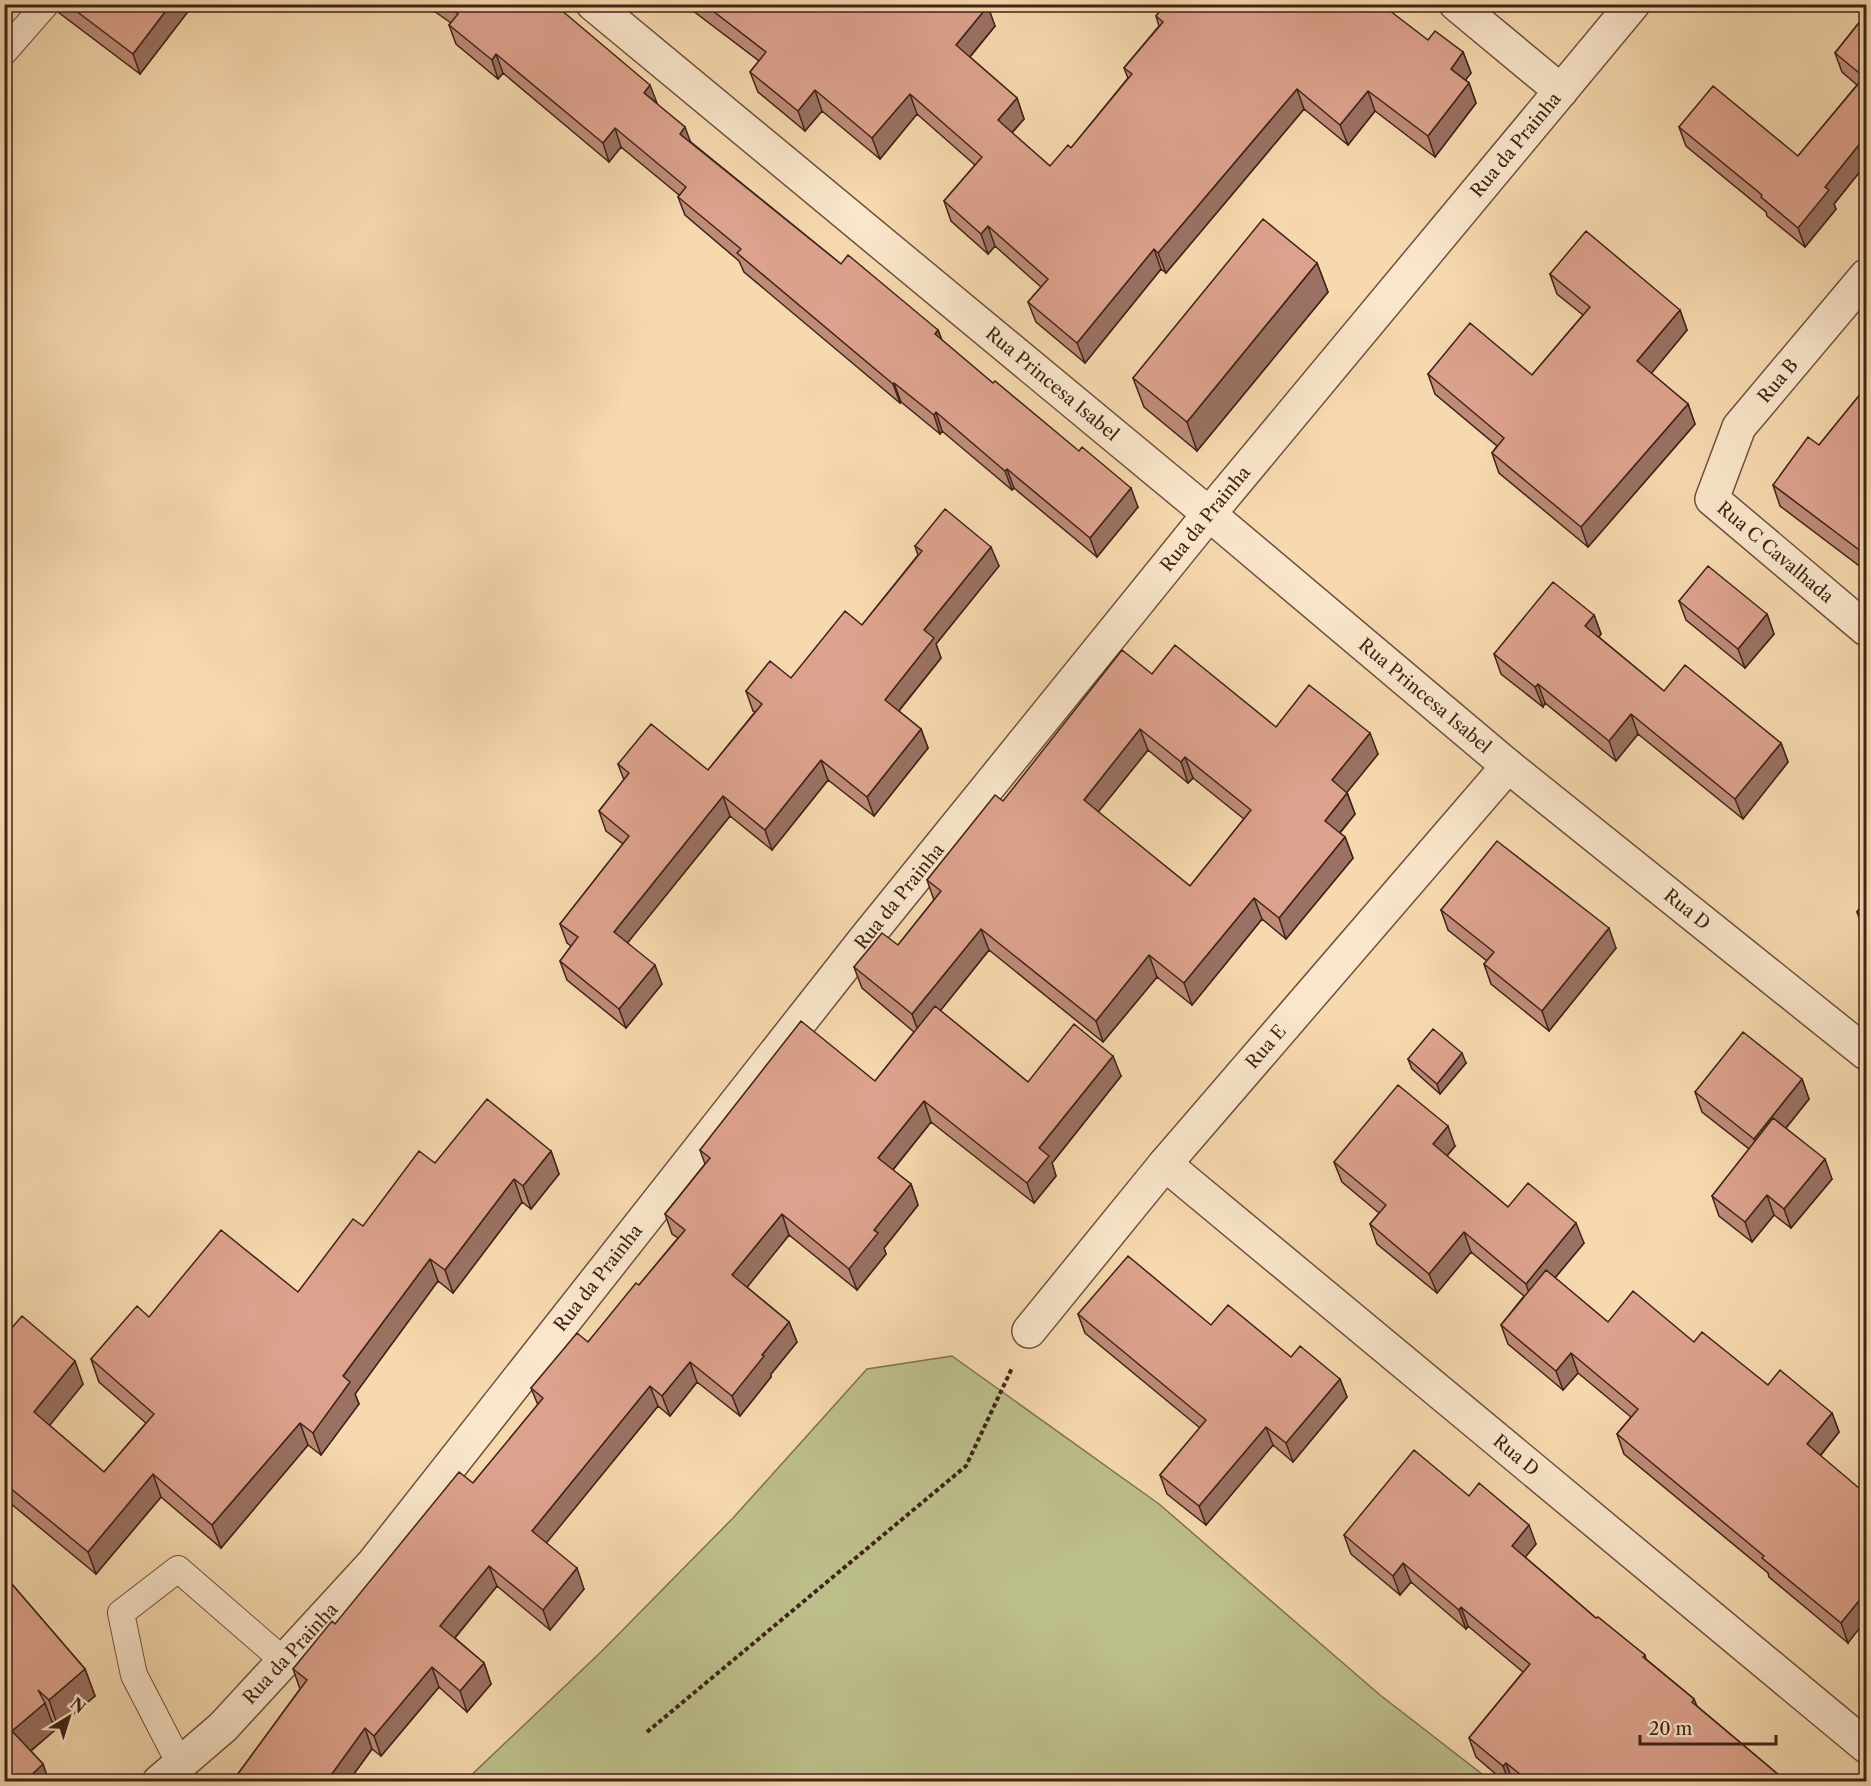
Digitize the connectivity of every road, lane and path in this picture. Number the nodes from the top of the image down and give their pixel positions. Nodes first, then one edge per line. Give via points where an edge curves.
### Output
1 (46, 4) edge
2 (593, 4) edge
3 (1456, 4) edge
4 (1633, 4) edge
5 (4, 52) edge
6 (1561, 92) junction
7 (1866, 276) edge
8 (1712, 499) joint
9 (1209, 514) junction
10 (1866, 629) edge
11 (1508, 766) junction
12 (1866, 1053) edge
13 (1165, 1164) junction
14 (1029, 1331) joint
15 (284, 1661) junction
16 (647, 1732) dead end
17 (1866, 1746) edge
18 (170, 1773) edge

1 - 5 lane
2 - 9 street, Rua Princesa Isabel
3 - 6 street
4 - 6 street, Rua da Prainha
6 - 9 street, Rua da Prainha
7 - 8 street, Rua B via 1739,427
8 - 10 street, Rua C Cavalhada
9 - 11 street, Rua Princesa Isabel
9 - 15 street, Rua da Prainha via 790,1034 373,1563
11 - 12 street, Rua D
11 - 13 street, Rua E
13 - 14 street, Rua E
13 - 17 street, Rua D
14 - 16 path via 966,1466
15 - 18 street, Rua da Prainha via 223,1726
15 - 18 lane via 178,1569 121,1613 134,1675

